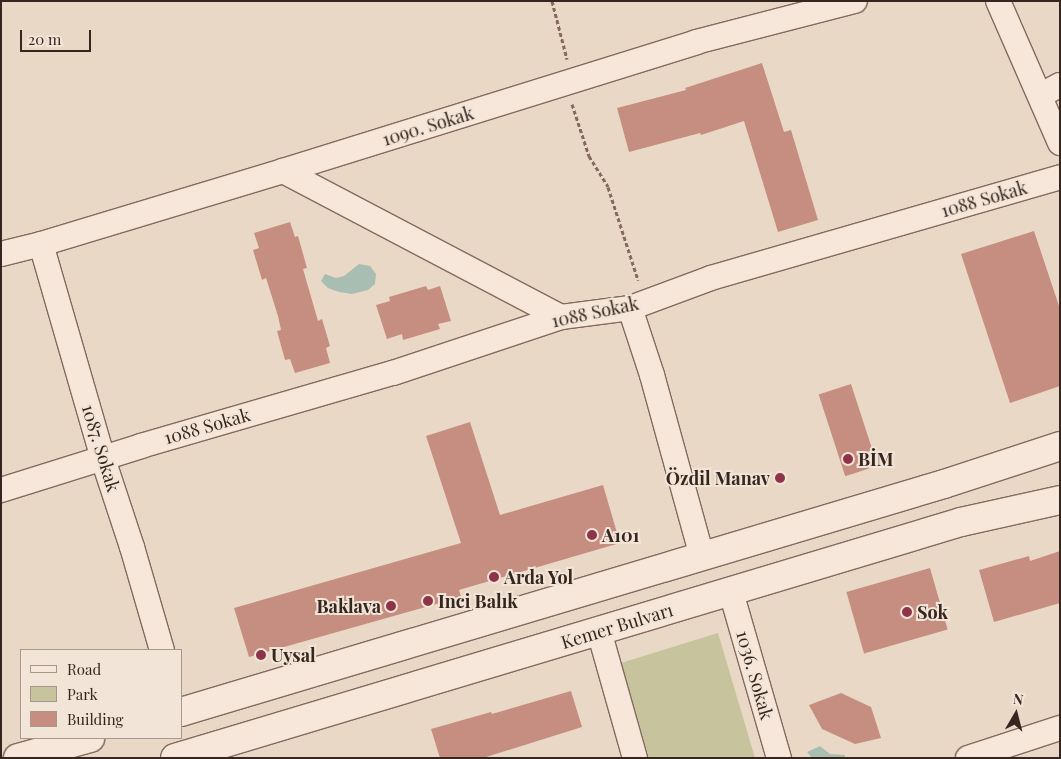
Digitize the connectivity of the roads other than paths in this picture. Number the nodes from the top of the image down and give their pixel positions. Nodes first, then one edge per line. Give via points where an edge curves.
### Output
1 (855, 1) edge
2 (998, 1) edge
3 (1050, 90) edge
4 (1060, 143) edge
5 (283, 171) junction
6 (1060, 177) edge
7 (41, 244) junction
8 (1, 254) edge
9 (638, 305) junction
10 (561, 318) junction
11 (1060, 446) edge
12 (103, 459) junction
13 (1, 490) edge
14 (1060, 500) edge
15 (702, 557) junction
16 (730, 592) junction
17 (599, 631) junction
18 (162, 649) edge
19 (182, 712) edge
20 (1060, 728) edge
21 (86, 739) edge
22 (187, 756) edge
23 (18, 758) edge
24 (635, 758) edge
25 (779, 758) edge
26 (968, 758) edge

1 - 5 street, 1090. Sokak via 696,42
2 - 3 street
3 - 4 street
5 - 7 street, 1090. Sokak
5 - 10 street
6 - 9 street, 1088 Sokak via 711,278
7 - 8 street, 1090. Sokak
7 - 12 street, 1087. Sokak
9 - 10 street, 1088 Sokak
9 - 15 street via 652,375
10 - 12 street, 1088 Sokak via 393,373
11 - 15 main road
12 - 13 street, 1088 Sokak
12 - 18 street, 1087. Sokak
14 - 16 main road, Kemer Bulvarı via 961,522
15 - 19 main road
16 - 17 main road, Kemer Bulvarı
16 - 25 street, 1036. Sokak
17 - 22 main road, Kemer Bulvarı
17 - 24 street
20 - 26 street
21 - 23 main road

